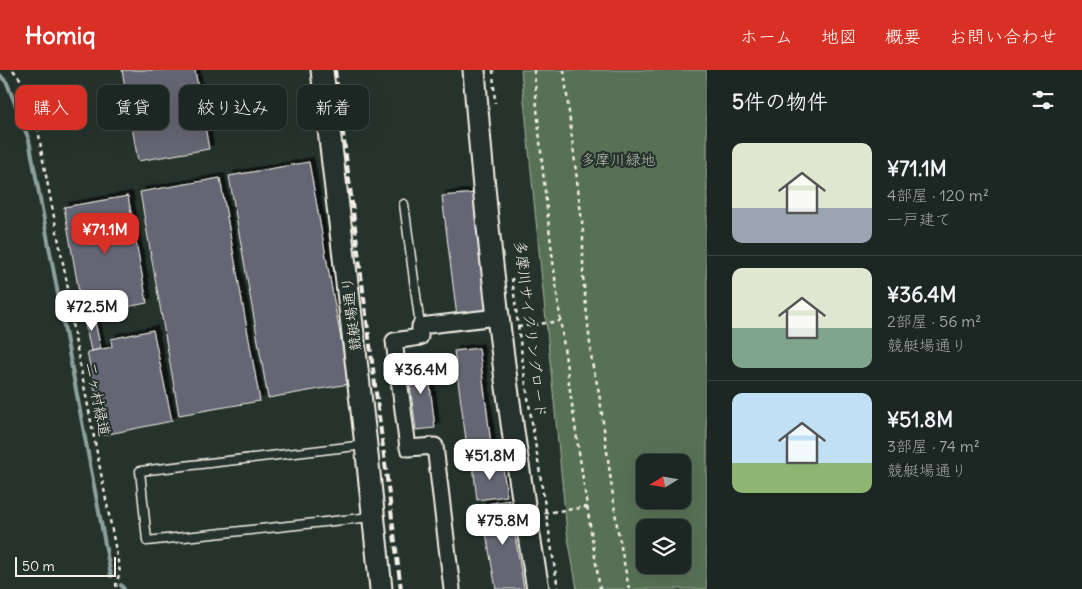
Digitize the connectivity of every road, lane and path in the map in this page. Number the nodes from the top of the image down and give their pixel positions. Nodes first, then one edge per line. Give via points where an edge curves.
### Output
1 (13, 70) edge
2 (322, 70) edge
3 (474, 70) edge
4 (493, 70) edge
5 (534, 70) edge
6 (564, 70) edge
7 (496, 107) dead end
8 (404, 204) dead end
9 (512, 277) dead end
10 (497, 317) junction
11 (560, 320) junction
12 (420, 326) junction
13 (518, 327) junction
14 (366, 445) junction
15 (588, 507) junction
16 (535, 514) junction
17 (373, 517) junction
18 (117, 589) edge
19 (381, 589) edge
20 (452, 589) edge
21 (538, 589) edge
22 (558, 589) edge
23 (600, 589) edge
24 (628, 589) edge

1 - 18 path, 二ヶ村緑道 via 35,107 71,318 120,572
2 - 14 street, 競艇場通り
3 - 10 street
4 - 7 path
5 - 11 path
6 - 24 path via 583,231 592,363
8 - 12 lane
9 - 13 path, 多摩川サイクリングロード
10 - 12 street
10 - 16 street
11 - 13 path
11 - 15 path
12 - 20 street via 420,338 394,341 395,350 408,448 435,446
13 - 16 path, 多摩川サイクリングロード
14 - 17 street, 競艇場通り
14 - 17 lane via 140,471 147,541
15 - 16 path
15 - 23 path
16 - 21 street
16 - 22 path, 多摩川サイクリングロード
17 - 19 street, 競艇場通り

